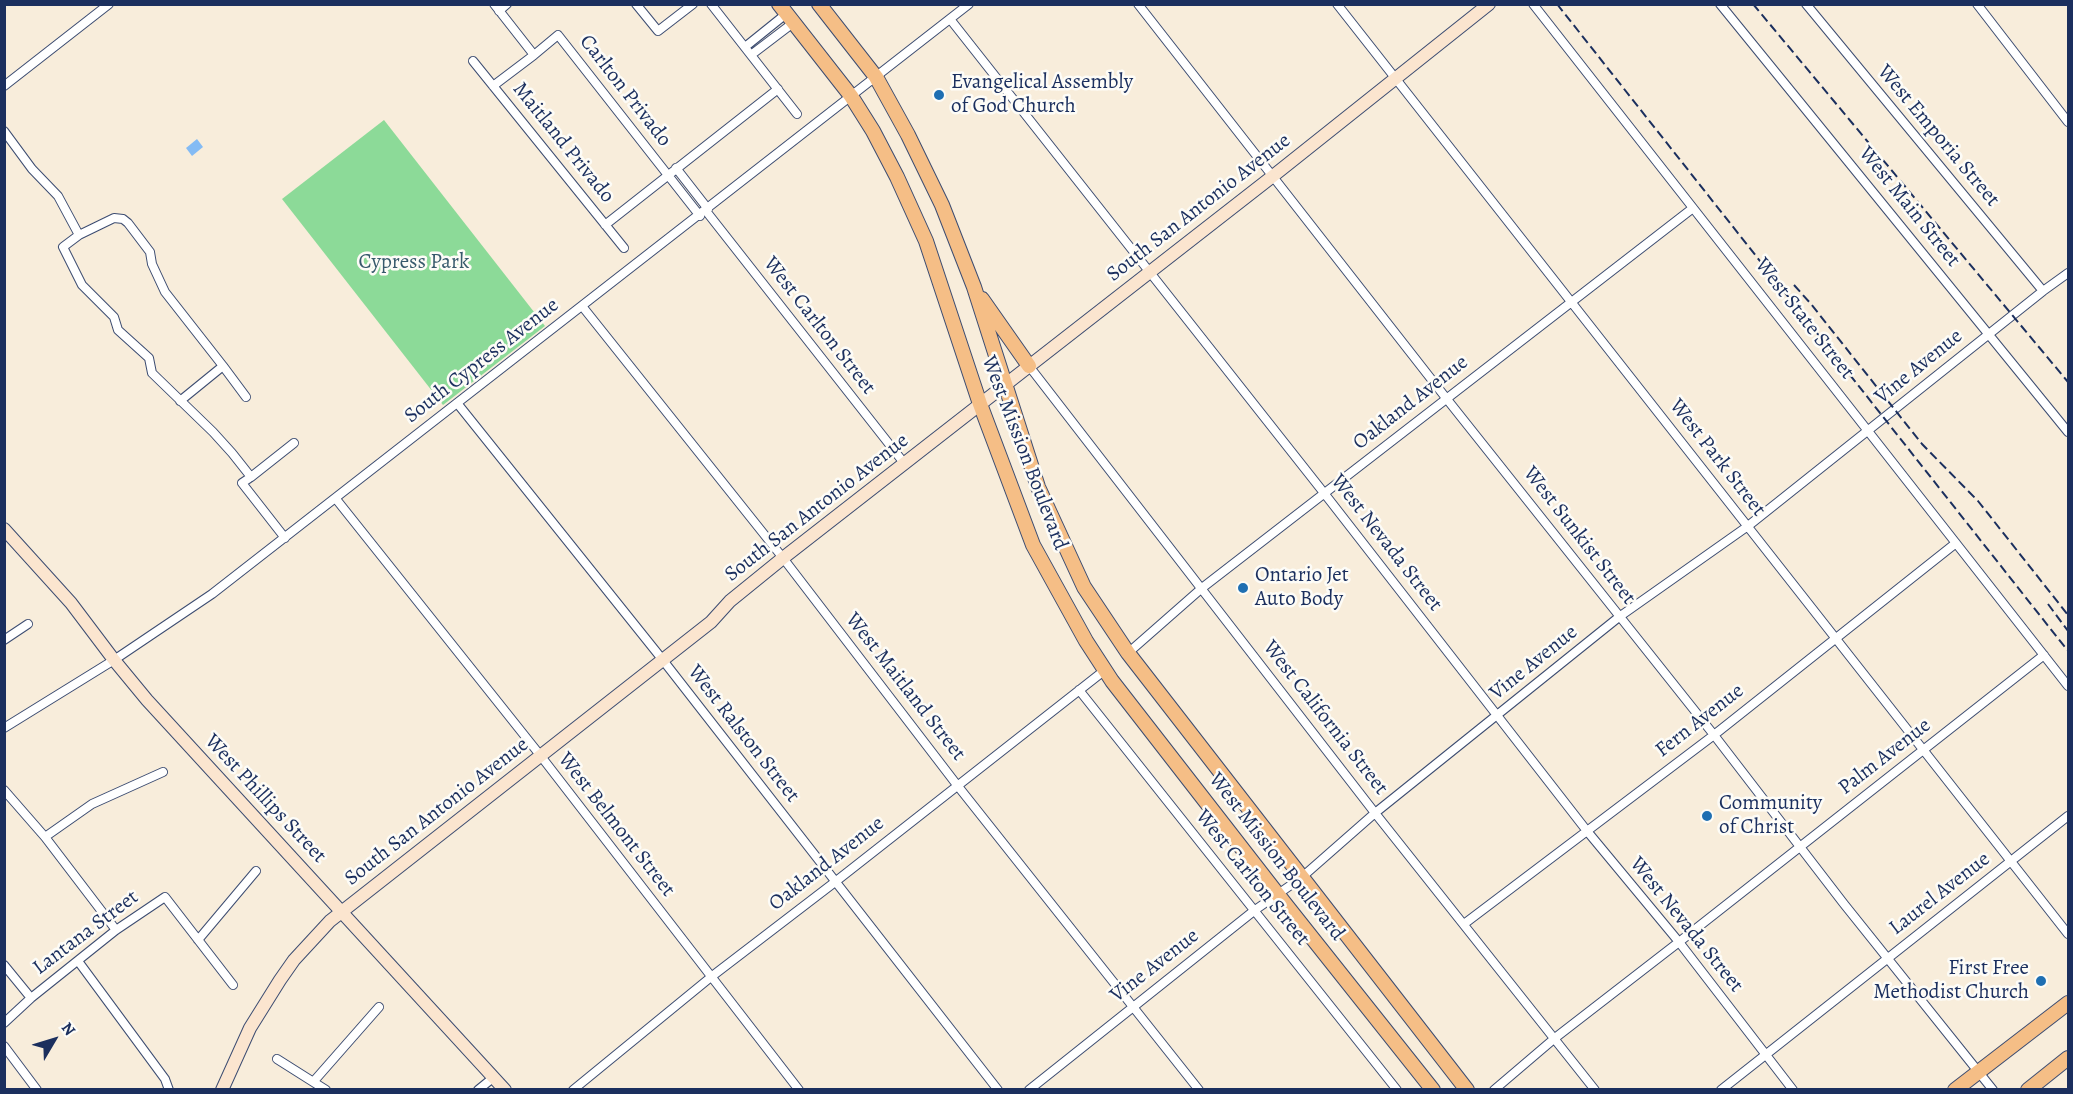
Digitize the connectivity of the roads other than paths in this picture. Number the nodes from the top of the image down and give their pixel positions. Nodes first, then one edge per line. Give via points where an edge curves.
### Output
1 (109, 4) edge
2 (507, 4) edge
3 (636, 4) edge
4 (693, 4) edge
5 (711, 4) edge
6 (819, 4) edge
7 (969, 4) edge
8 (1138, 4) edge
9 (1337, 4) edge
10 (1489, 4) edge
11 (1533, 4) edge
12 (1720, 4) edge
13 (1806, 4) edge
14 (1977, 4) edge
15 (497, 8) edge
16 (786, 14) edge
17 (950, 19) junction
18 (745, 47) junction
19 (534, 55) junction
20 (751, 55) junction
21 (473, 61) dead end
22 (876, 77) junction
23 (1396, 78) junction
24 (4, 86) edge
25 (493, 86) junction
26 (778, 89) junction
27 (851, 96) junction
28 (797, 114) dead end
29 (2068, 122) edge
30 (4, 131) edge
31 (676, 168) junction
32 (668, 175) junction
33 (1273, 176) junction
34 (1693, 208) junction
35 (705, 212) junction
36 (605, 225) junction
37 (79, 235) junction
38 (624, 248) dead end
39 (1149, 271) junction
40 (2068, 273) edge
41 (974, 287) junction
42 (2043, 291) junction
43 (1572, 302) junction
44 (582, 306) junction
45 (1990, 334) junction
46 (223, 366) junction
47 (1029, 366) junction
48 (1005, 385) junction
49 (246, 398) dead end
50 (1446, 398) junction
51 (180, 401) junction
52 (457, 403) junction
53 (980, 404) junction
54 (1869, 430) junction
55 (2068, 432) edge
56 (294, 443) dead end
57 (904, 464) junction
58 (250, 477) junction
59 (1324, 493) junction
60 (336, 499) junction
61 (1748, 526) junction
62 (4, 529) edge
63 (285, 538) junction
64 (1956, 543) junction
65 (783, 558) junction
66 (1202, 588) junction
67 (1619, 617) junction
68 (28, 624) dead end
69 (1834, 637) junction
70 (4, 640) edge
71 (1128, 653) junction
72 (2044, 655) junction
73 (114, 660) junction
74 (662, 660) junction
75 (1105, 670) junction
76 (2068, 686) edge
77 (1079, 690) junction
78 (1497, 715) junction
79 (4, 728) edge
80 (1714, 735) junction
81 (1924, 750) junction
82 (540, 755) junction
83 (163, 772) dead end
84 (957, 784) junction
85 (4, 790) edge
86 (1375, 813) junction
87 (2068, 816) edge
88 (1587, 831) junction
89 (45, 837) junction
90 (1800, 847) junction
91 (2010, 862) junction
92 (256, 870) dead end
93 (1301, 878) junction
94 (835, 882) junction
95 (1277, 894) junction
96 (1255, 910) junction
97 (343, 911) junction
98 (1464, 924) junction
99 (116, 930) junction
100 (2068, 934) edge
101 (198, 940) junction
102 (1679, 942) junction
103 (1887, 958) junction
104 (78, 961) junction
105 (4, 965) edge
106 (711, 977) junction
107 (233, 985) dead end
108 (31, 998) junction
109 (2068, 1003) edge
110 (1134, 1005) junction
111 (379, 1007) dead end
112 (4, 1023) edge
113 (1555, 1038) junction
114 (4, 1046) edge
115 (1766, 1055) junction
116 (2068, 1058) edge
117 (277, 1059) dead end
118 (1978, 1071) junction
119 (494, 1077) junction
120 (314, 1081) junction
121 (37, 1089) edge
122 (169, 1089) edge
123 (222, 1089) edge
124 (326, 1089) edge
125 (478, 1089) edge
126 (505, 1089) edge
127 (573, 1089) edge
128 (799, 1089) edge
129 (998, 1089) edge
130 (1029, 1089) edge
131 (1200, 1089) edge
132 (1397, 1089) edge
133 (1432, 1089) edge
134 (1467, 1089) edge
135 (1494, 1089) edge
136 (1595, 1089) edge
137 (1721, 1089) edge
138 (1793, 1089) edge
139 (1955, 1089) edge
140 (1993, 1089) edge
141 (2028, 1089) edge

1 - 24 street
2 - 15 street
3 - 4 street via 658,32
5 - 18 street
6 - 22 main road, West Mission Boulevard
7 - 17 street, South Cypress Avenue
8 - 33 street, West Sunkist Street
9 - 23 street, West Park Street
10 - 23 street, South San Antonio Avenue
11 - 34 street, West State Street
12 - 45 street, West Main Street
13 - 42 street, West Emporia Street
14 - 29 street
15 - 19 street
16 - 18 street
16 - 20 street
16 - 27 main road, West Mission Boulevard
17 - 22 street, South Cypress Avenue
17 - 39 street, West Nevada Street
18 - 20 street
19 - 25 street
19 - 32 street, Carlton Privado via 558,35
20 - 26 street
21 - 25 street, Maitland Privado
22 - 27 street, South Cypress Avenue
22 - 41 main road, West Mission Boulevard via 942,205
23 - 33 street, South San Antonio Avenue
23 - 43 street, West Park Street
25 - 36 street, Maitland Privado
26 - 28 street
26 - 31 street
27 - 35 street, South Cypress Avenue
27 - 53 main road, West Mission Boulevard via 897,177 926,241
30 - 37 street via 58,196
31 - 32 street
31 - 35 street, Carlton Privado
32 - 35 street, Carlton Privado
32 - 36 street
33 - 39 street, South San Antonio Avenue
33 - 50 street, West Sunkist Street
34 - 43 street, Oakland Avenue
34 - 54 street, West State Street
35 - 44 street, South Cypress Avenue
35 - 57 street, West Carlton Street
36 - 38 street, Maitland Privado
37 - 46 street via 114,218 128,223 150,252 165,292
37 - 51 street via 63,247 82,285 114,317 118,330 147,355 152,373
39 - 47 street, South San Antonio Avenue
39 - 59 street, West Nevada Street
40 - 42 street, Vine Avenue
41 - 47 main road
41 - 48 main road, West Mission Boulevard
42 - 45 street, Vine Avenue
43 - 50 street, Oakland Avenue
43 - 61 street, West Park Street
44 - 52 street, South Cypress Avenue
44 - 65 street, West Maitland Street
45 - 54 street, Vine Avenue
45 - 55 street, West Main Street
46 - 49 street
46 - 51 street
47 - 48 street, South San Antonio Avenue
47 - 66 street, West California Street
48 - 53 street, South San Antonio Avenue
48 - 71 main road, West Mission Boulevard via 1038,487 1084,587
50 - 59 street, Oakland Avenue
50 - 67 street, West Sunkist Street
51 - 58 street via 232,453
52 - 60 street, South Cypress Avenue
52 - 74 street, West Ralston Street
53 - 57 street, South San Antonio Avenue
53 - 75 main road, West Mission Boulevard via 1033,545
54 - 61 street, Vine Avenue
54 - 64 street, West State Street
56 - 58 street
57 - 65 street, South San Antonio Avenue
58 - 63 street via 242,483
59 - 66 street, Oakland Avenue
59 - 78 street, West Nevada Street
60 - 63 street, South Cypress Avenue
60 - 82 street, West Belmont Street
61 - 67 street, Vine Avenue
61 - 69 street, West Park Street
62 - 73 street, West Phillips Street via 71,603
63 - 73 street, South Cypress Avenue via 212,594
64 - 69 street, Fern Avenue
64 - 72 street, West State Street
65 - 74 street, South San Antonio Avenue
65 - 84 street, West Maitland Street
66 - 71 street, Oakland Avenue
66 - 86 street, West California Street
67 - 78 street, Vine Avenue
67 - 80 street, West Sunkist Street
68 - 70 street
69 - 80 street, Fern Avenue
69 - 81 street, West Park Street
71 - 93 main road, West Mission Boulevard
72 - 76 street, West State Street
72 - 81 street, Palm Avenue
73 - 79 street, South Cypress Avenue
73 - 97 street, West Phillips Street
74 - 82 street, South San Antonio Avenue
74 - 94 street, West Ralston Street
75 - 77 street, Oakland Avenue
75 - 95 main road, West Mission Boulevard
77 - 84 street, Oakland Avenue
77 - 96 street, West Carlton Street
78 - 86 street, Vine Avenue
78 - 88 street, West Nevada Street
80 - 88 street, Fern Avenue
80 - 90 street, West Sunkist Street
81 - 90 street, Palm Avenue
81 - 91 street, West Park Street
82 - 97 street, South San Antonio Avenue
82 - 106 street, West Belmont Street
83 - 89 street via 92,804
84 - 94 street, Oakland Avenue
84 - 110 street, West Maitland Street
85 - 89 street
86 - 93 street, Vine Avenue
86 - 98 street, West California Street
87 - 91 street, Laurel Avenue
88 - 98 street, Fern Avenue
88 - 102 street, West Nevada Street
89 - 99 street
90 - 102 street, Palm Avenue
90 - 103 street, West Sunkist Street
91 - 100 street, West Park Street
91 - 103 street, Laurel Avenue
92 - 101 street
93 - 95 street, Vine Avenue
93 - 134 main road, West Mission Boulevard
94 - 106 street, Oakland Avenue
94 - 129 street, West Ralston Street
95 - 96 street, Vine Avenue
95 - 133 main road, West Mission Boulevard
96 - 110 street, Vine Avenue
96 - 132 street, West Carlton Street
97 - 119 street, West Phillips Street
97 - 123 street, South San Antonio Avenue via 285,974 250,1028
98 - 113 street, West California Street
99 - 101 street, Lantana Street via 165,897
99 - 104 street, Lantana Street
101 - 107 street
102 - 113 street, Palm Avenue
102 - 115 street, West Nevada Street
103 - 115 street, Laurel Avenue
103 - 118 street, West Sunkist Street
104 - 108 street, Lantana Street
104 - 122 street
105 - 108 street
106 - 127 street, Oakland Avenue
106 - 128 street, West Belmont Street
108 - 112 street, Lantana Street
109 - 118 main road
110 - 130 street, Vine Avenue
110 - 131 street, West Maitland Street
111 - 120 street
113 - 135 street, Palm Avenue
113 - 136 street, West California Street
114 - 121 street
115 - 137 street, Laurel Avenue
115 - 138 street, West Nevada Street
116 - 141 main road
117 - 120 street
118 - 139 main road
118 - 140 street, West Sunkist Street
119 - 125 street
119 - 126 street, West Phillips Street
120 - 124 street

